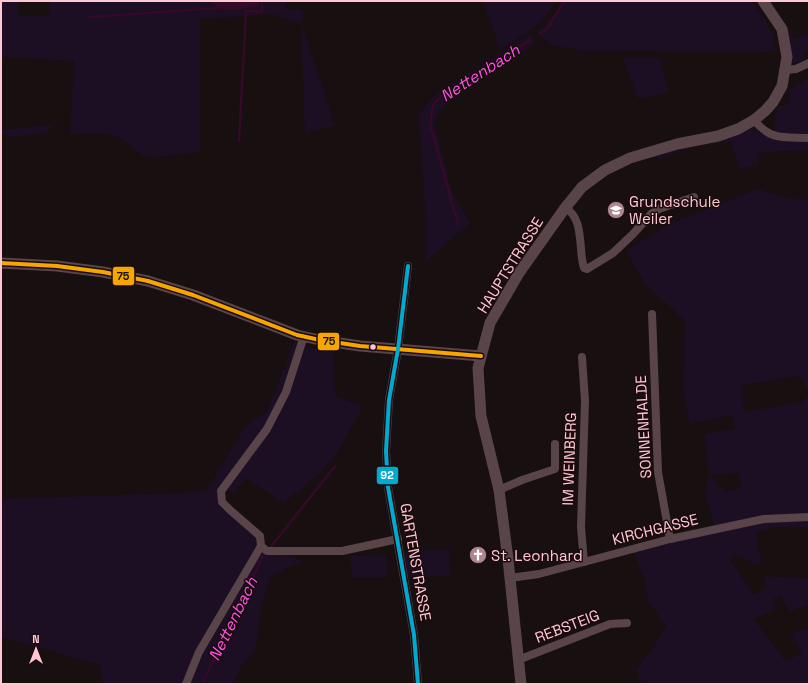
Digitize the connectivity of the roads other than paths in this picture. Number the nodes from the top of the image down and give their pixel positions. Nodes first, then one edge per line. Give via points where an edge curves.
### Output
1 (763, 1) edge
2 (809, 63) edge
3 (786, 70) junction
4 (754, 120) junction
5 (809, 138) edge
6 (694, 196) dead end
7 (565, 208) junction
8 (1, 264) edge
9 (408, 266) dead end
10 (652, 314) dead end
11 (304, 336) junction
12 (398, 349) junction
13 (481, 356) junction
14 (582, 357) dead end
15 (556, 444) dead end
16 (499, 490) junction
17 (809, 517) edge
18 (398, 539) junction
19 (670, 539) junction
20 (261, 546) junction
21 (584, 562) junction
22 (510, 578) junction
23 (627, 623) dead end
24 (518, 660) junction
25 (186, 684) edge
26 (418, 684) edge
27 (521, 684) edge

1 - 3 street, HAUPTSTRASSE via 782,29 787,57
2 - 3 street
3 - 4 street, HAUPTSTRASSE via 774,102
4 - 5 street via 772,136
4 - 7 street, HAUPTSTRASSE via 718,136 636,156 605,170 582,187
6 - 7 street via 651,214 613,253 587,269 582,262 580,235 574,217
7 - 13 street, HAUPTSTRASSE via 519,273 490,323
8 - 11 street via 57,266 148,281 194,295
9 - 12 street, GARTENSTRASSE
10 - 19 street, SONNENHALDE via 658,472
11 - 12 street via 360,346
11 - 20 street via 286,392 267,429 221,491 222,502 260,536
12 - 13 street
12 - 18 street, GARTENSTRASSE via 388,400 386,451 388,487
13 - 16 street, HAUPTSTRASSE via 478,373 481,416
14 - 21 street, IM WEINBERG via 585,401 581,527
15 - 16 street via 555,469
16 - 22 street, HAUPTSTRASSE
17 - 19 street, KIRCHGASSE via 764,519
18 - 20 street via 342,551 267,551
18 - 26 street, GARTENSTRASSE via 414,635
19 - 21 street, KIRCHGASSE
20 - 25 street via 199,652
21 - 22 street, KIRCHGASSE via 539,574
22 - 24 street, HAUPTSTRASSE
23 - 24 street, REBSTEIG via 610,624
24 - 27 street, HAUPTSTRASSE

